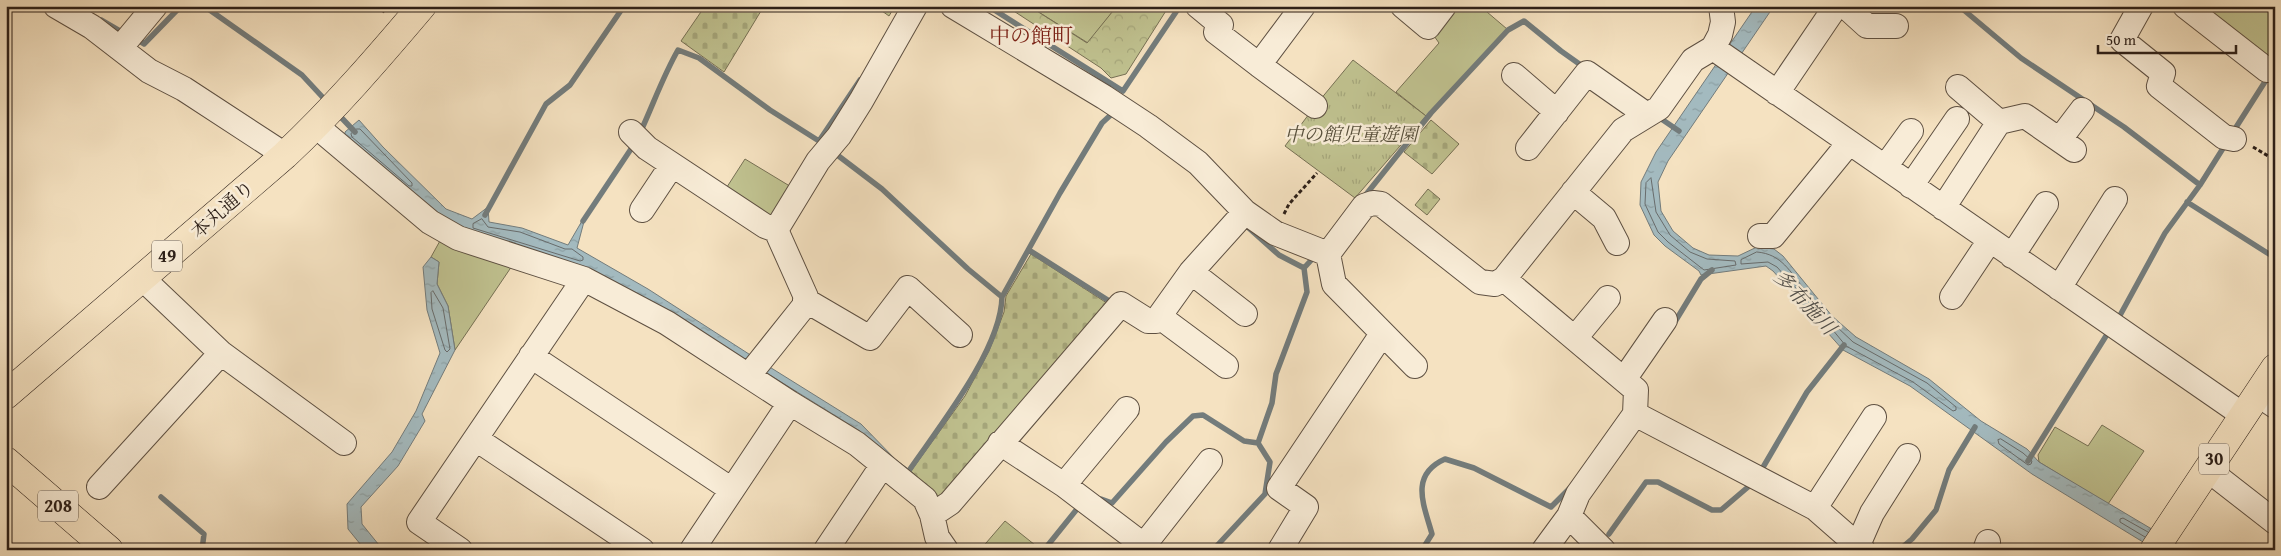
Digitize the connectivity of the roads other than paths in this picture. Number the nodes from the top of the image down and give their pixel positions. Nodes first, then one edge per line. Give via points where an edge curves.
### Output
1 (56, 6) edge
2 (155, 6) edge
3 (422, 6) edge
4 (915, 6) edge
5 (953, 6) edge
6 (1198, 6) edge
7 (1303, 6) edge
8 (1403, 6) edge
9 (1444, 6) edge
10 (1722, 6) edge
11 (1836, 6) edge
12 (1845, 6) edge
13 (2141, 6) edge
14 (2185, 6) edge
15 (1896, 26) dead end
16 (128, 39) junction
17 (1724, 55) junction
18 (1259, 65) junction
19 (2267, 70) dead end
20 (1514, 76) dead end
21 (1958, 87) dead end
22 (1778, 93) junction
23 (1315, 106) dead end
24 (2082, 110) dead end
25 (1557, 112) junction
26 (1653, 112) junction
27 (327, 114) junction
28 (1957, 119) dead end
29 (1999, 122) junction
30 (1911, 131) dead end
31 (635, 136) dead end
32 (2229, 138) road end
33 (1849, 143) junction
34 (1528, 148) dead end
35 (285, 155) junction
36 (672, 165) junction
37 (1885, 167) junction
38 (1911, 186) junction
39 (1573, 192) junction
40 (2115, 199) dead end
41 (2046, 204) dead end
42 (1943, 208) junction
43 (642, 210) dead end
44 (1241, 217) junction
45 (776, 230) junction
46 (1760, 236) dead end
47 (1990, 240) junction
48 (1617, 243) dead end
49 (1323, 252) junction
50 (2012, 256) junction
51 (1195, 275) junction
52 (142, 278) junction
53 (584, 279) junction
54 (1504, 279) junction
55 (2060, 288) junction
56 (1952, 297) dead end
57 (1608, 298) dead end
58 (805, 300) junction
59 (1245, 314) dead end
60 (1165, 320) junction
61 (1665, 320) dead end
62 (1382, 334) junction
63 (960, 335) dead end
64 (1575, 338) junction
65 (221, 353) junction
66 (531, 356) junction
67 (1226, 366) dead end
68 (1415, 366) dead end
69 (755, 368) junction
70 (2275, 368) edge
71 (1630, 383) junction
72 (6, 395) edge
73 (790, 403) junction
74 (2258, 405) edge
75 (1127, 410) dead end
76 (1635, 414) junction
77 (1874, 417) dead end
78 (476, 439) junction
79 (344, 443) dead end
80 (1000, 443) junction
81 (1908, 456) dead end
82 (1210, 461) dead end
83 (6, 462) edge
84 (882, 466) junction
85 (2207, 469) junction
86 (1064, 484) junction
87 (100, 487) dead end
88 (732, 490) junction
89 (1815, 508) junction
90 (939, 511) junction
91 (1569, 516) junction
92 (2275, 522) edge
93 (1147, 547) edge
94 (1861, 547) edge
95 (109, 550) edge
96 (460, 550) edge
97 (642, 550) edge
98 (692, 550) edge
99 (826, 550) edge
100 (946, 550) edge
101 (1280, 550) edge
102 (1544, 550) edge
103 (1603, 550) edge
104 (2154, 550) edge

1 - 16 street via 92,27
2 - 16 street
3 - 27 main road, 本丸通り / 49
4 - 45 street via 861,101
5 - 44 street via 1119,107 1198,163
6 - 18 street via 1221,25 1216,32
7 - 18 street
8 - 9 street via 1428,27
10 - 17 street via 1720,35
11 - 22 street
12 - 15 street via 1867,26
13 - 32 street via 2122,40 2163,73 2159,86
14 - 19 street
16 - 35 street via 149,71 184,89
17 - 22 street
17 - 26 street via 1693,60
18 - 23 street
20 - 25 street
21 - 29 street
22 - 33 street
24 - 29 street via 2067,144 2025,116
25 - 26 street via 1587,73
25 - 34 street
26 - 39 street via 1622,130
27 - 35 main road, 本丸通り / 49
27 - 53 street via 430,222 458,238
28 - 38 street
29 - 42 street
30 - 37 street
31 - 36 street
33 - 37 street
33 - 46 street via 1773,236
35 - 52 main road, 本丸通り / 49
36 - 43 street
36 - 45 street
37 - 38 street
38 - 42 street
39 - 48 street via 1604,218
39 - 54 street
40 - 55 street
41 - 50 street
42 - 47 street
44 - 49 street
44 - 51 street
45 - 58 street
47 - 50 street
47 - 56 street
49 - 54 street via 1364,206 1381,204 1480,282 1495,284
49 - 62 street via 1334,284
50 - 55 street
51 - 59 street
51 - 60 street
52 - 65 street
52 - 72 main road, 本丸通り / 49
53 - 66 street
53 - 69 street
54 - 64 street
55 - 74 street
57 - 64 street
58 - 63 street via 870,338 908,288
58 - 69 street via 804,306
60 - 67 street
60 - 80 street via 1148,321 1118,307
61 - 71 street
62 - 68 street
62 - 101 street via 1279,488 1306,508
64 - 71 street
65 - 79 street
65 - 87 street
66 - 78 street
66 - 88 street
69 - 73 street
70 - 74 main road, 30
71 - 76 street
73 - 84 street via 858,444
73 - 88 street
74 - 85 main road, 30
75 - 86 street
76 - 89 street
76 - 91 street via 1578,494
77 - 89 street
78 - 96 street via 419,522
78 - 97 street
80 - 86 street
80 - 90 street
81 - 94 street via 1872,513
82 - 93 street
83 - 95 main road, 208
84 - 90 street
84 - 99 street
85 - 92 street
85 - 104 main road, 30
86 - 93 street
88 - 98 street
89 - 94 street
90 - 100 street via 937,538
91 - 102 street
91 - 103 street

